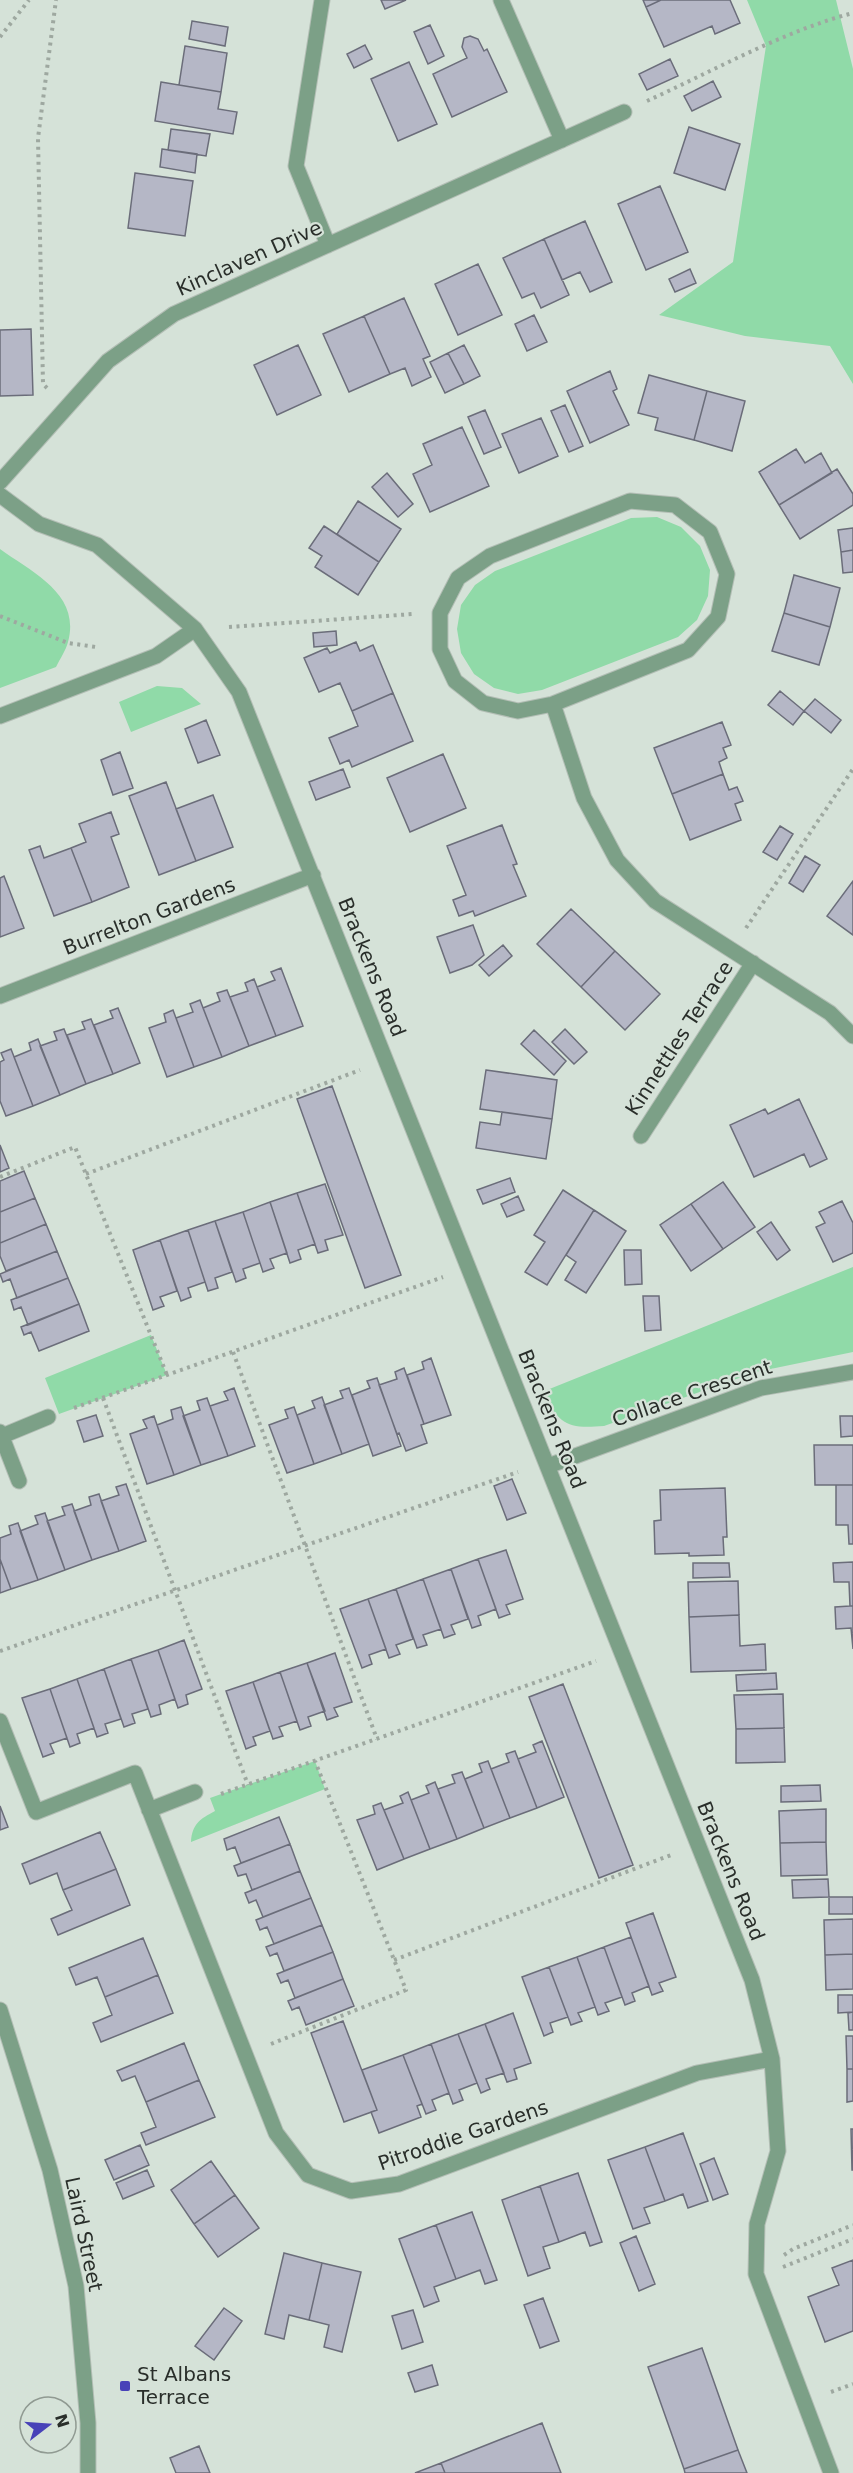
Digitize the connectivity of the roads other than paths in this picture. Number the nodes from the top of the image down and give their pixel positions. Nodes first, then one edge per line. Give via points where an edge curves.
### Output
1 (322, 0) edge
2 (501, 0) edge
3 (624, 112) road end
4 (562, 140) junction
5 (328, 245) junction
6 (0, 482) edge
7 (0, 495) edge
8 (195, 630) junction
9 (553, 704) junction
10 (0, 716) edge
11 (313, 875) junction
12 (753, 963) junction
13 (0, 996) edge
14 (853, 1036) edge
15 (641, 1136) dead end
16 (853, 1372) edge
17 (48, 1417) road end
18 (1, 1434) edge
19 (4, 1456) edge
20 (548, 1467) junction
21 (20, 1480) dead end
22 (0, 1721) edge
23 (195, 1792) road end
24 (149, 1810) junction
25 (0, 2012) edge
26 (772, 2059) junction
27 (88, 2473) edge
28 (831, 2473) edge

1 - 5 street via 296,166
2 - 4 street
3 - 4 street, Kinclaven Drive
4 - 5 street, Kinclaven Drive
5 - 6 street, Kinclaven Drive via 174,314 108,361
7 - 8 street, Brackens Road via 39,524 98,545
8 - 10 street via 156,656
8 - 11 street, Brackens Road via 239,692
9 - 9 street via 688,650 718,617 727,574 710,532 675,505 630,501 490,556 458,578 440,613 440,649 455,681 483,703 506,709 518,711
9 - 12 street, Kinnettles Terrace via 584,798 616,860 655,901
11 - 13 street, Burrelton Gardens
11 - 20 street, Brackens Road
12 - 14 street, Kinnettles Terrace via 830,1013
12 - 15 street, Kinnettles Terrace
16 - 20 street, Collace Crescent via 761,1388
17 - 18 street
18 - 19 street
19 - 21 street
20 - 26 street, Brackens Road via 752,1980
22 - 24 street, Pitroddie Gardens via 36,1812 135,1773
23 - 24 street
24 - 26 street, Pitroddie Gardens via 276,2133 308,2175 351,2191 399,2184 697,2073
25 - 27 street, Laird Street via 50,2170 76,2286 88,2423
26 - 28 street, Brackens Road via 778,2151 757,2224 756,2274

